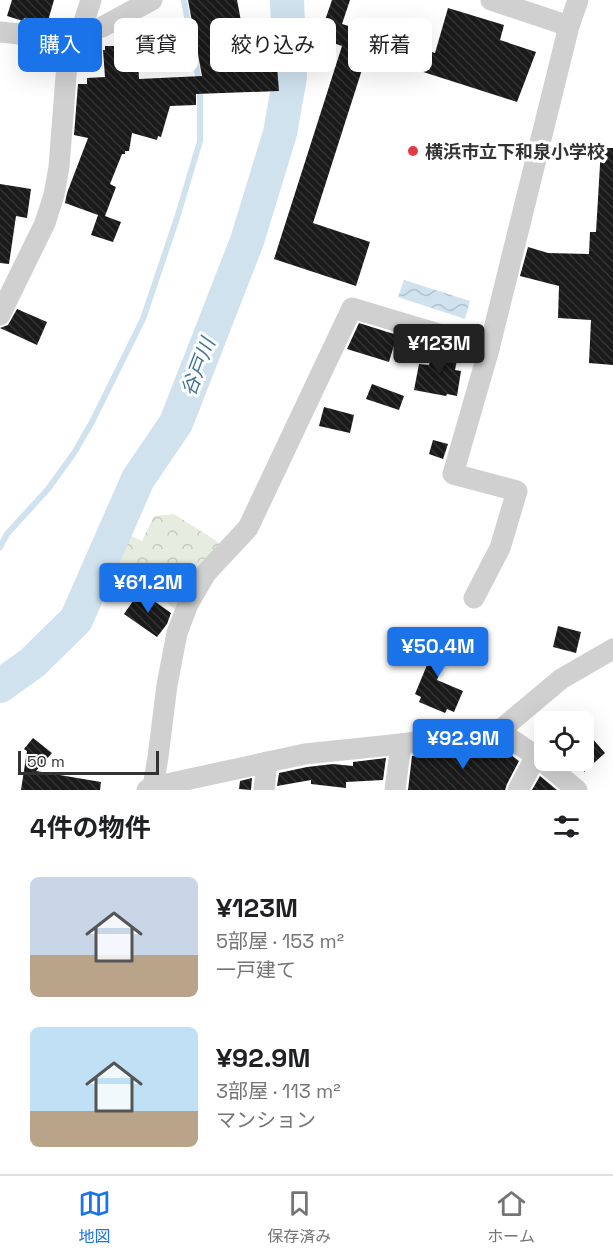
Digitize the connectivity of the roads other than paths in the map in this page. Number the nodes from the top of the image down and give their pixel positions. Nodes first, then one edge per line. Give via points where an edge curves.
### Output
1 (91, 0) edge
2 (152, 0) edge
3 (491, 0) edge
4 (578, 0) edge
5 (82, 18) edge
6 (569, 26) junction
7 (102, 27) edge
8 (0, 32) edge
9 (18, 34) edge
10 (70, 72) edge
11 (0, 315) edge
12 (489, 349) junction
13 (474, 598) dead end
14 (613, 649) edge
15 (499, 730) junction
16 (400, 744) junction
17 (534, 755) edge
18 (534, 760) edge
19 (267, 762) junction
20 (554, 771) edge
21 (180, 786) edge
22 (150, 788) edge
23 (264, 790) edge
24 (395, 790) edge
25 (518, 790) edge
26 (577, 790) edge

1 - 5 street
2 - 7 street
3 - 6 street
4 - 6 street
6 - 12 street
8 - 9 street
10 - 11 street via 54,195 45,223
12 - 13 street via 453,474 517,491 500,548
12 - 22 street via 352,308 248,528 207,573 188,604 177,633
14 - 15 street via 561,679
15 - 16 street
15 - 17 street
16 - 19 street
16 - 24 street
18 - 25 street
19 - 21 street
19 - 23 street
20 - 26 street
21 - 22 street

